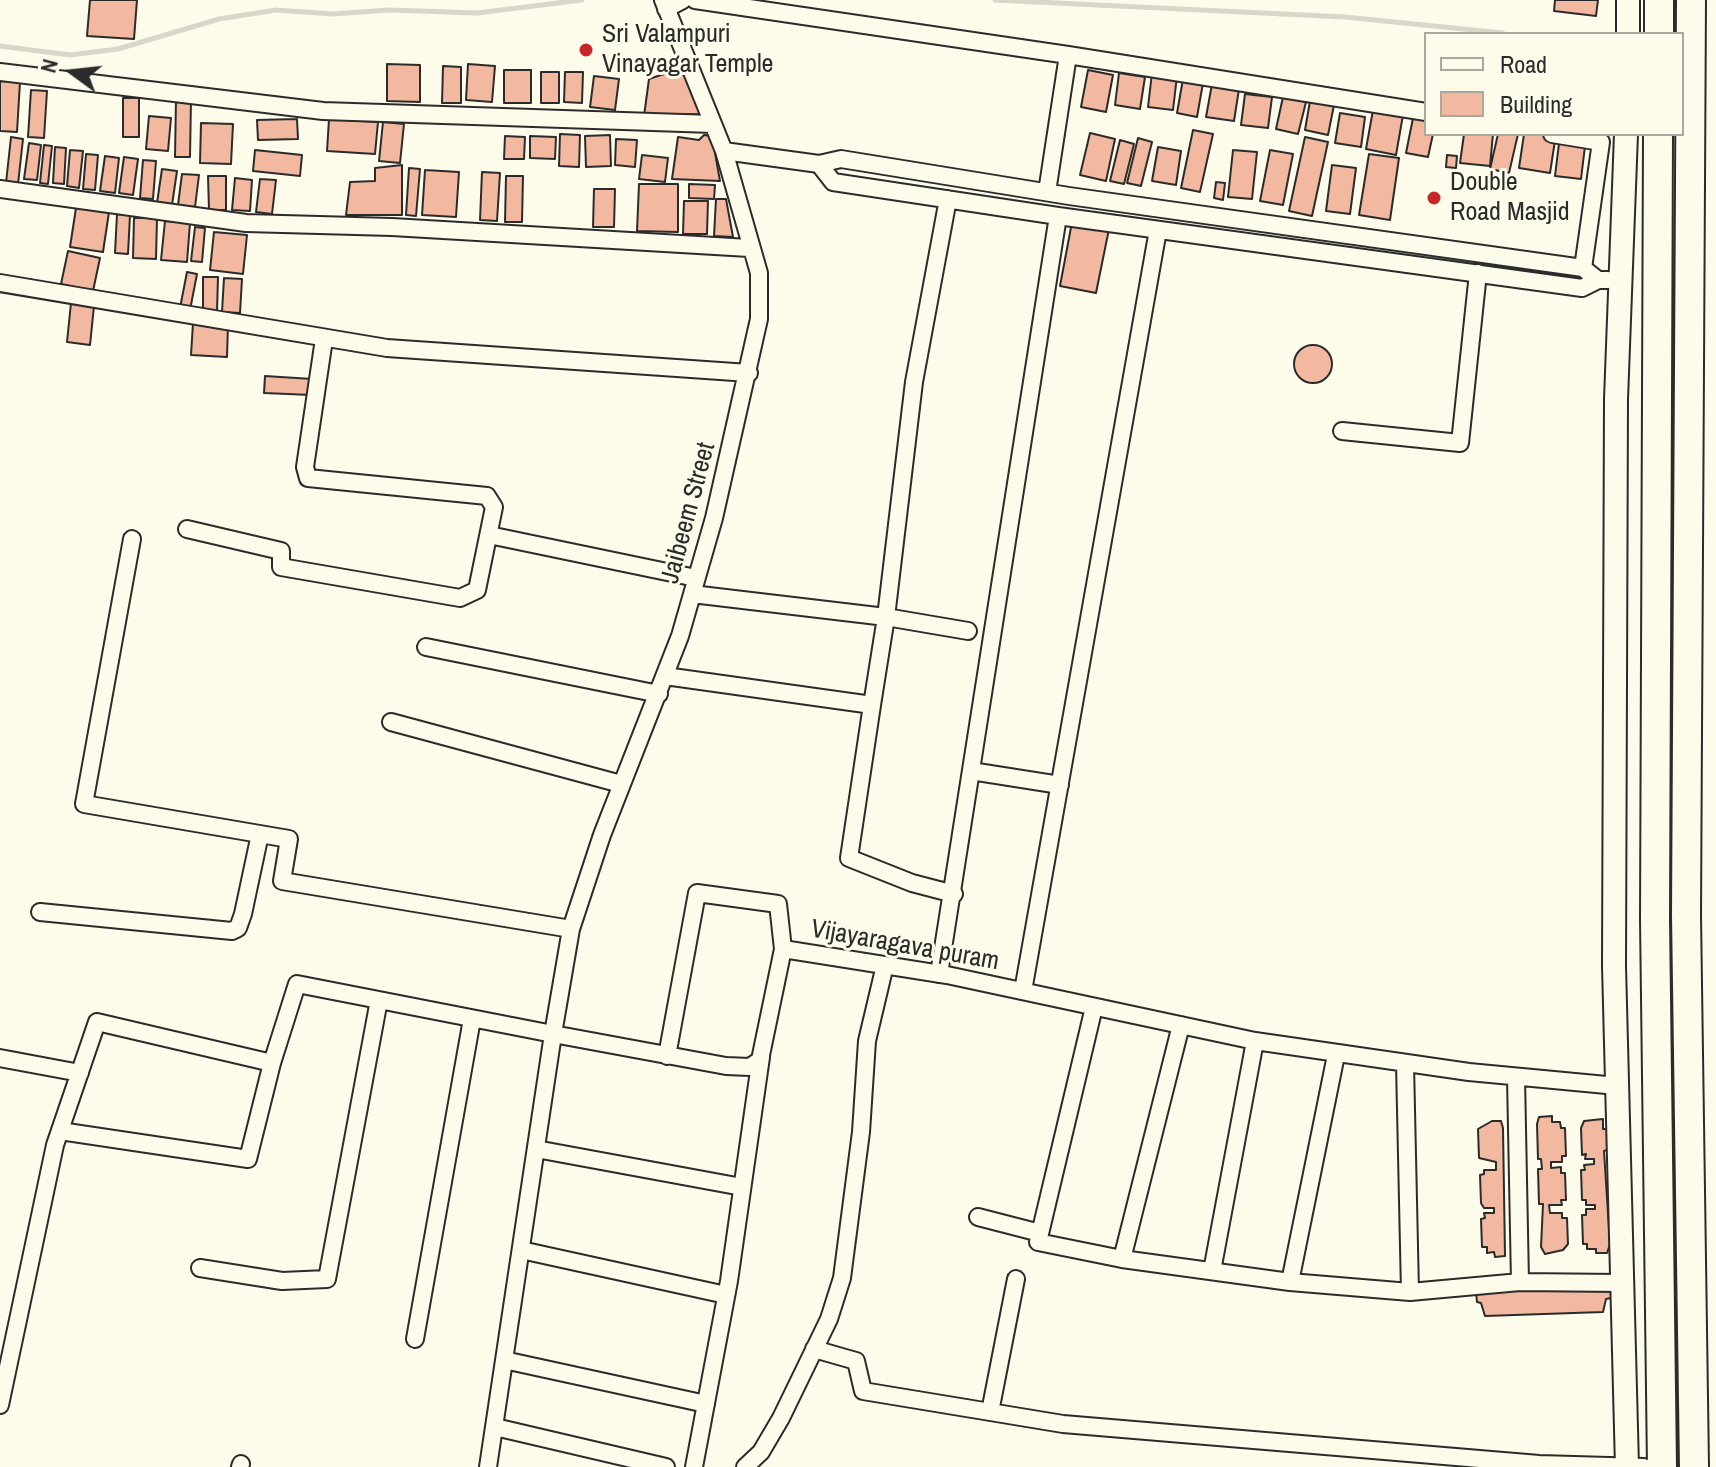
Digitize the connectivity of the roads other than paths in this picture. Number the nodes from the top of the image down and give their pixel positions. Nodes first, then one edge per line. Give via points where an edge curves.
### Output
1 (683, 0) edge
2 (695, 0) edge
3 (1628, 0) edge
4 (1659, 0) edge
5 (1691, 0) edge
6 (664, 4) edge
7 (1628, 32) edge
8 (1659, 32) edge
9 (1068, 55) junction
10 (0, 72) edge
11 (1424, 112) edge
12 (713, 124) junction
13 (1564, 136) edge
14 (1626, 136) edge
15 (1658, 136) edge
16 (724, 151) junction
17 (819, 164) junction
18 (0, 189) edge
19 (1047, 192) junction
20 (948, 199) junction
21 (1058, 216) junction
22 (1158, 230) junction
23 (749, 248) junction
24 (1583, 268) junction
25 (1478, 273) junction
26 (1598, 280) junction
27 (1623, 281) junction
28 (0, 283) edge
29 (324, 339) junction
30 (749, 373) junction
31 (1342, 431) dead end
32 (187, 529) dead end
33 (489, 535) junction
34 (132, 539) dead end
35 (694, 586) junction
36 (886, 617) junction
37 (968, 631) dead end
38 (426, 647) dead end
39 (665, 676) junction
40 (659, 694) junction
41 (872, 705) junction
42 (391, 722) dead end
43 (971, 771) junction
44 (621, 784) junction
45 (1060, 785) junction
46 (260, 834) junction
47 (954, 894) junction
48 (40, 912) dead end
49 (571, 929) junction
50 (783, 949) junction
51 (885, 965) junction
52 (939, 974) junction
53 (1023, 991) junction
54 (379, 1000) junction
55 (1094, 1007) junction
56 (472, 1019) junction
57 (1181, 1025) junction
58 (553, 1034) junction
59 (1255, 1041) junction
60 (1336, 1055) junction
61 (667, 1056) junction
62 (761, 1057) junction
63 (0, 1058) edge
64 (272, 1063) junction
65 (1405, 1064) junction
66 (80, 1073) junction
67 (1516, 1077) junction
68 (1617, 1086) junction
69 (60, 1131) junction
70 (536, 1149) junction
71 (742, 1187) junction
72 (978, 1217) dead end
73 (1040, 1233) junction
74 (521, 1250) junction
75 (1122, 1259) junction
76 (200, 1268) dead end
77 (1212, 1271) junction
78 (1016, 1279) dead end
79 (1290, 1282) junction
80 (1520, 1282) junction
81 (1620, 1283) junction
82 (1410, 1292) junction
83 (726, 1295) junction
84 (415, 1339) dead end
85 (814, 1349) junction
86 (504, 1360) junction
87 (4, 1366) edge
88 (706, 1404) junction
89 (0, 1405) edge
90 (990, 1412) junction
91 (495, 1427) junction
92 (1633, 1466) edge
93 (488, 1467) edge
94 (666, 1467) edge
95 (694, 1467) edge
96 (745, 1467) edge
97 (1662, 1467) edge
98 (1694, 1467) edge

1 - 6 street
2 - 9 street
3 - 7 main road
4 - 8 highway
5 - 98 highway via 1686,915
6 - 12 street, Jaibeem Street
9 - 11 street
9 - 19 street
10 - 12 street via 323,111
12 - 16 street, Jaibeem Street
13 - 24 street via 1601,142
14 - 27 main road
15 - 97 highway via 1655,919
16 - 17 street
16 - 23 street, Jaibeem Street
17 - 19 street via 841,159
17 - 20 street via 833,182
18 - 23 street via 246,223
19 - 24 street
20 - 21 street
20 - 36 street via 914,382
21 - 22 street
21 - 43 street
22 - 25 street
22 - 45 street
23 - 30 street, Jaibeem Street via 759,273 759,319
24 - 26 street
25 - 26 street via 1582,288
25 - 31 street via 1460,443
26 - 27 street
27 - 68 main road via 1616,399
28 - 29 street
29 - 30 street
29 - 33 street via 305,467 308,478 487,496 494,507
30 - 35 street, Jaibeem Street
32 - 33 street via 281,551 281,567 460,598 477,590
33 - 35 street
34 - 46 street via 84,804
35 - 36 street
35 - 39 street, Jaibeem Street
36 - 37 street
36 - 41 street
38 - 40 street
39 - 40 street, Jaibeem Street
39 - 41 street
40 - 44 street, Jaibeem Street
41 - 47 street via 849,858
42 - 44 street
43 - 45 street
43 - 47 street
44 - 49 street, Jaibeem Street
45 - 53 street
46 - 48 street via 243,914 232,931
46 - 49 street via 289,839 282,881
47 - 52 street
49 - 58 street, Jaibeem Street
50 - 51 street, Vijayaragava puram
50 - 61 street via 778,904 697,893
50 - 62 street, Vijayaragava puram
51 - 52 street, Vijayaragava puram
51 - 85 street via 867,1041 842,1278
52 - 53 street, Vijayaragava puram
53 - 55 street, Vijayaragava puram
54 - 56 street
54 - 64 street via 297,984
54 - 76 street via 327,1279 282,1281
55 - 57 street, Vijayaragava puram
55 - 73 street
56 - 58 street
56 - 84 street
57 - 59 street, Vijayaragava puram
57 - 75 street
58 - 61 street
58 - 70 street
59 - 60 street, Vijayaragava puram
59 - 77 street
60 - 65 street, Vijayaragava puram
60 - 79 street
61 - 62 street via 750,1067
62 - 71 street, Vijayaragava puram
63 - 66 street
64 - 66 street via 97,1022
64 - 69 street via 248,1159
65 - 67 street, Vijayaragava puram
65 - 82 street
66 - 69 street
67 - 68 street, Vijayaragava puram
67 - 80 street
68 - 81 main road
69 - 87 street
70 - 71 street
70 - 74 street
71 - 83 street, Vijayaragava puram
72 - 73 street
73 - 75 street via 1038,1242
74 - 83 street
74 - 86 street
75 - 77 street
77 - 79 street
78 - 90 street
79 - 82 street
80 - 81 street
80 - 82 street
81 - 92 main road
83 - 88 street, Vijayaragava puram
85 - 90 street via 856,1361 863,1391
85 - 96 street via 781,1418 761,1452
86 - 88 street
86 - 91 street
87 - 89 street
88 - 95 street, Vijayaragava puram
90 - 92 street via 1063,1424 1507,1461
91 - 93 street
91 - 94 street

